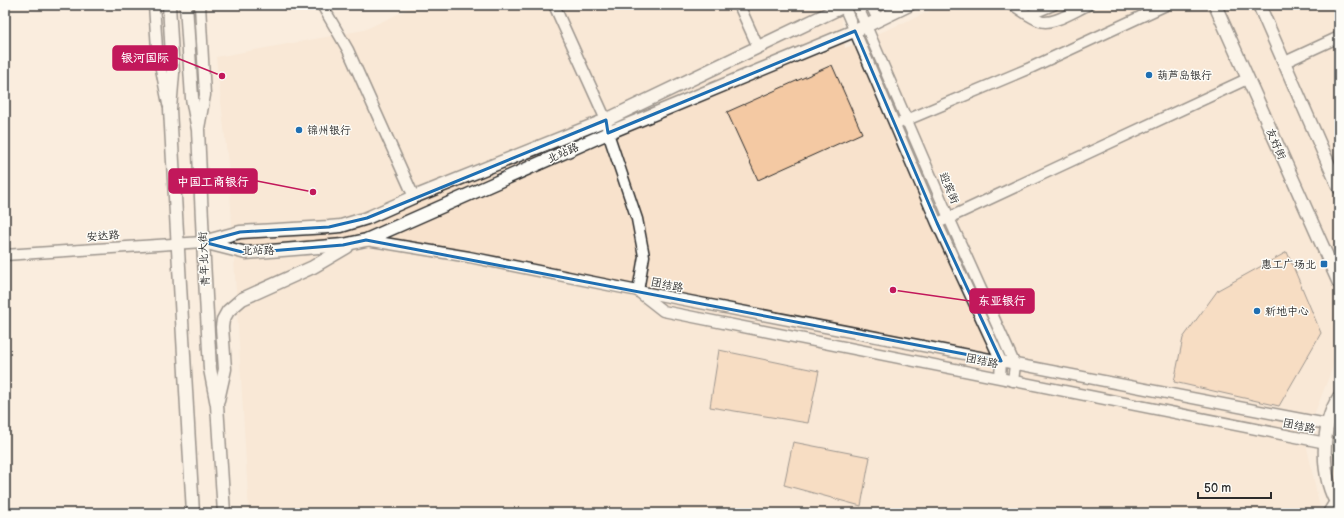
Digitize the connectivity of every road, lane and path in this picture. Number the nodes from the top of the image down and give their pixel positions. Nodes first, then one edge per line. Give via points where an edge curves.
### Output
1 (154, 5) edge
2 (169, 5) edge
3 (186, 5) edge
4 (200, 5) edge
5 (322, 5) edge
6 (554, 5) edge
7 (739, 5) edge
8 (845, 5) edge
9 (857, 5) edge
10 (871, 5) edge
11 (909, 5) edge
12 (1012, 5) edge
13 (1053, 5) edge
14 (1088, 5) edge
15 (1166, 5) edge
16 (1215, 5) edge
17 (1259, 5) edge
18 (891, 9) edge
19 (1029, 15) junction
20 (878, 20) junction
21 (866, 26) junction
22 (855, 31) junction
23 (1339, 37) edge
24 (758, 47) junction
25 (1285, 62) junction
26 (1247, 79) junction
27 (170, 110) junction
28 (606, 120) junction
29 (907, 120) junction
30 (895, 126) junction
31 (198, 130) junction
32 (608, 133) junction
33 (1339, 188) edge
34 (414, 197) junction
35 (948, 218) junction
36 (937, 223) junction
37 (360, 241) junction
38 (202, 242) junction
39 (177, 244) junction
40 (5, 255) edge
41 (1339, 283) edge
42 (638, 291) junction
43 (1001, 361) junction
44 (1015, 365) junction
45 (1000, 377) junction
46 (1013, 381) junction
47 (1339, 397) edge
48 (217, 405) junction
49 (1327, 424) junction
50 (1326, 443) junction
51 (1337, 507) edge
52 (193, 513) edge
53 (224, 513) edge
54 (1328, 513) edge

1 - 27 street via 157,49
2 - 27 main road via 173,72
3 - 31 main road, 青年北大街 via 192,98
4 - 31 street via 205,95
5 - 34 street via 348,50
6 - 28 street
7 - 24 street
8 - 22 street
8 - 24 main road, 北站路
9 - 21 street, 迎宾街
10 - 20 street
11 - 18 main road, 北站路
12 - 19 street
13 - 19 street
14 - 19 street via 1052,22 1039,21
15 - 29 street via 1030,68
16 - 26 main road, 友好街
17 - 25 main road
18 - 20 main road, 北站路
20 - 21 main road, 北站路
21 - 22 main road, 北站路
21 - 29 street, 迎宾街
22 - 30 street
22 - 32 main road, 北站路
23 - 25 street
24 - 28 main road, 北站路
25 - 33 main road
26 - 35 street
26 - 41 main road, 友好街
27 - 39 main road
28 - 32 street
28 - 34 main road, 北站路
29 - 30 street
29 - 35 street, 迎宾街
30 - 36 street
31 - 38 main road, 青年北大街
32 - 37 main road, 北站路
32 - 42 street via 638,219 644,256
34 - 38 main road, 北站路 via 367,218 341,226 240,232
35 - 36 street
35 - 44 street, 迎宾街
36 - 43 street
37 - 38 main road, 北站路 via 320,248 246,253
37 - 42 street, 团结路 via 469,257
37 - 48 main road via 242,299 228,311 222,327 225,369
38 - 39 street, 安达路
38 - 48 main road, 青年北大街 via 210,368
39 - 40 street, 安达路
39 - 52 main road
42 - 43 street, 团结路
42 - 45 street, 团结路 via 663,311
43 - 44 street, 团结路
43 - 45 street
44 - 46 street
44 - 49 street, 团结路
45 - 46 street, 团结路
46 - 50 street, 团结路
47 - 49 main road
48 - 53 main road, 青年北大街
49 - 50 main road
50 - 51 main road via 1324,463
51 - 54 main road

